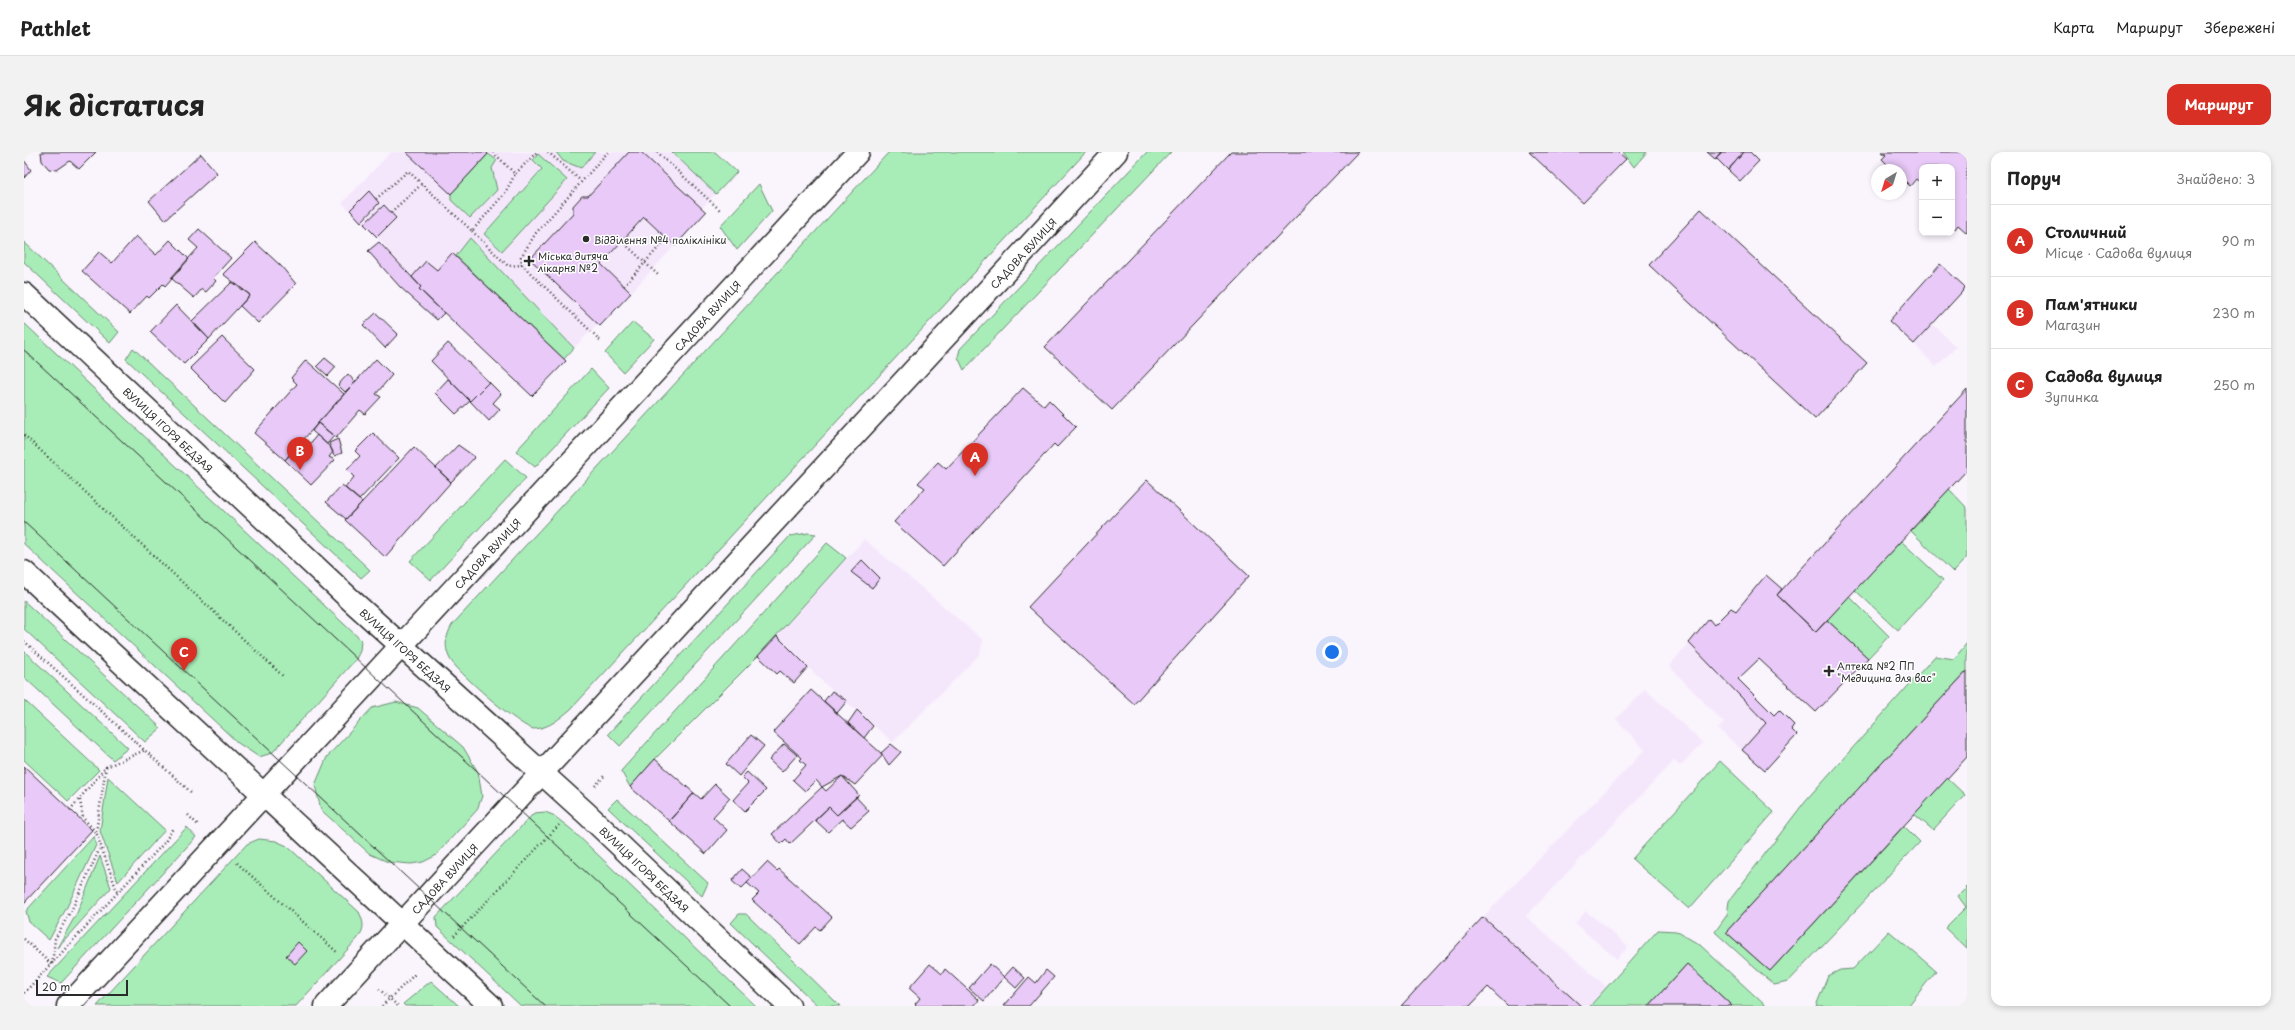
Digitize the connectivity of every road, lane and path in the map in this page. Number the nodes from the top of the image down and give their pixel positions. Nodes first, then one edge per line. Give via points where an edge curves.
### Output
1 (493, 152) edge
2 (537, 152) edge
3 (548, 152) edge
4 (608, 152) edge
5 (657, 152) edge
6 (858, 152) edge
7 (1116, 152) edge
8 (515, 174) junction
9 (581, 181) junction
10 (422, 184) junction
11 (376, 199) dead end
12 (721, 211) dead end
13 (390, 212) dead end
14 (472, 231) junction
15 (667, 238) dead end
16 (622, 241) dead end
17 (645, 262) junction
18 (522, 265) junction
19 (659, 276) dead end
20 (624, 286) dead end
21 (24, 294) edge
22 (600, 340) dead end
23 (24, 435) edge
24 (24, 572) edge
25 (24, 641) edge
26 (401, 646) junction
27 (284, 677) dead end
28 (145, 750) junction
29 (106, 768) junction
30 (542, 773) junction
31 (604, 776) dead end
32 (193, 794) dead end
33 (265, 794) junction
34 (80, 799) junction
35 (577, 805) junction
36 (70, 810) dead end
37 (188, 815) dead end
38 (174, 828) dead end
39 (96, 832) junction
40 (218, 845) junction
41 (101, 846) junction
42 (118, 894) junction
43 (402, 923) junction
44 (24, 939) edge
45 (435, 954) junction
46 (52, 965) junction
47 (358, 971) junction
48 (24, 993) edge
49 (389, 998) junction
50 (68, 1006) edge
51 (326, 1006) edge
52 (382, 1006) edge
53 (398, 1006) edge
54 (491, 1006) edge
55 (789, 1006) edge

1 - 8 path
2 - 8 path
3 - 9 path
4 - 9 path
5 - 12 path
6 - 26 main road, САДОВА ВУЛИЦЯ
7 - 30 main road, САДОВА ВУЛИЦЯ
8 - 14 path via 505,193
9 - 18 path via 536,233 521,256
10 - 11 path via 408,171
10 - 13 path
10 - 14 path
14 - 18 path via 508,266
15 - 17 path
16 - 17 path
17 - 19 path
17 - 20 path
18 - 22 path
21 - 26 main road, ВУЛИЦЯ ІГОРЯ БЕДЗАЯ
23 - 27 path
24 - 33 main road
25 - 28 path
26 - 30 main road, ВУЛИЦЯ ІГОРЯ БЕДЗАЯ
26 - 33 main road, САДОВА ВУЛИЦЯ
28 - 29 path
28 - 32 path
29 - 34 path
29 - 39 path
30 - 35 main road, ВУЛИЦЯ ІГОРЯ БЕДЗАЯ
30 - 43 main road, САДОВА ВУЛИЦЯ
31 - 35 path
33 - 40 main road, САДОВА ВУЛИЦЯ
33 - 43 main road
34 - 36 path
34 - 39 path via 83,818
35 - 45 path
35 - 55 main road, ВУЛИЦЯ ІГОРЯ БЕДЗАЯ
37 - 40 path
38 - 42 path via 165,842
39 - 41 path
40 - 47 path
40 - 50 main road, САДОВА ВУЛИЦЯ
41 - 42 path
41 - 46 path via 55,939
42 - 46 path
43 - 45 main road
43 - 47 main road, САДОВА ВУЛИЦЯ
44 - 46 path
45 - 49 path
45 - 54 main road
46 - 48 path
47 - 49 path
47 - 51 main road, САДОВА ВУЛИЦЯ
49 - 52 path
49 - 53 path

